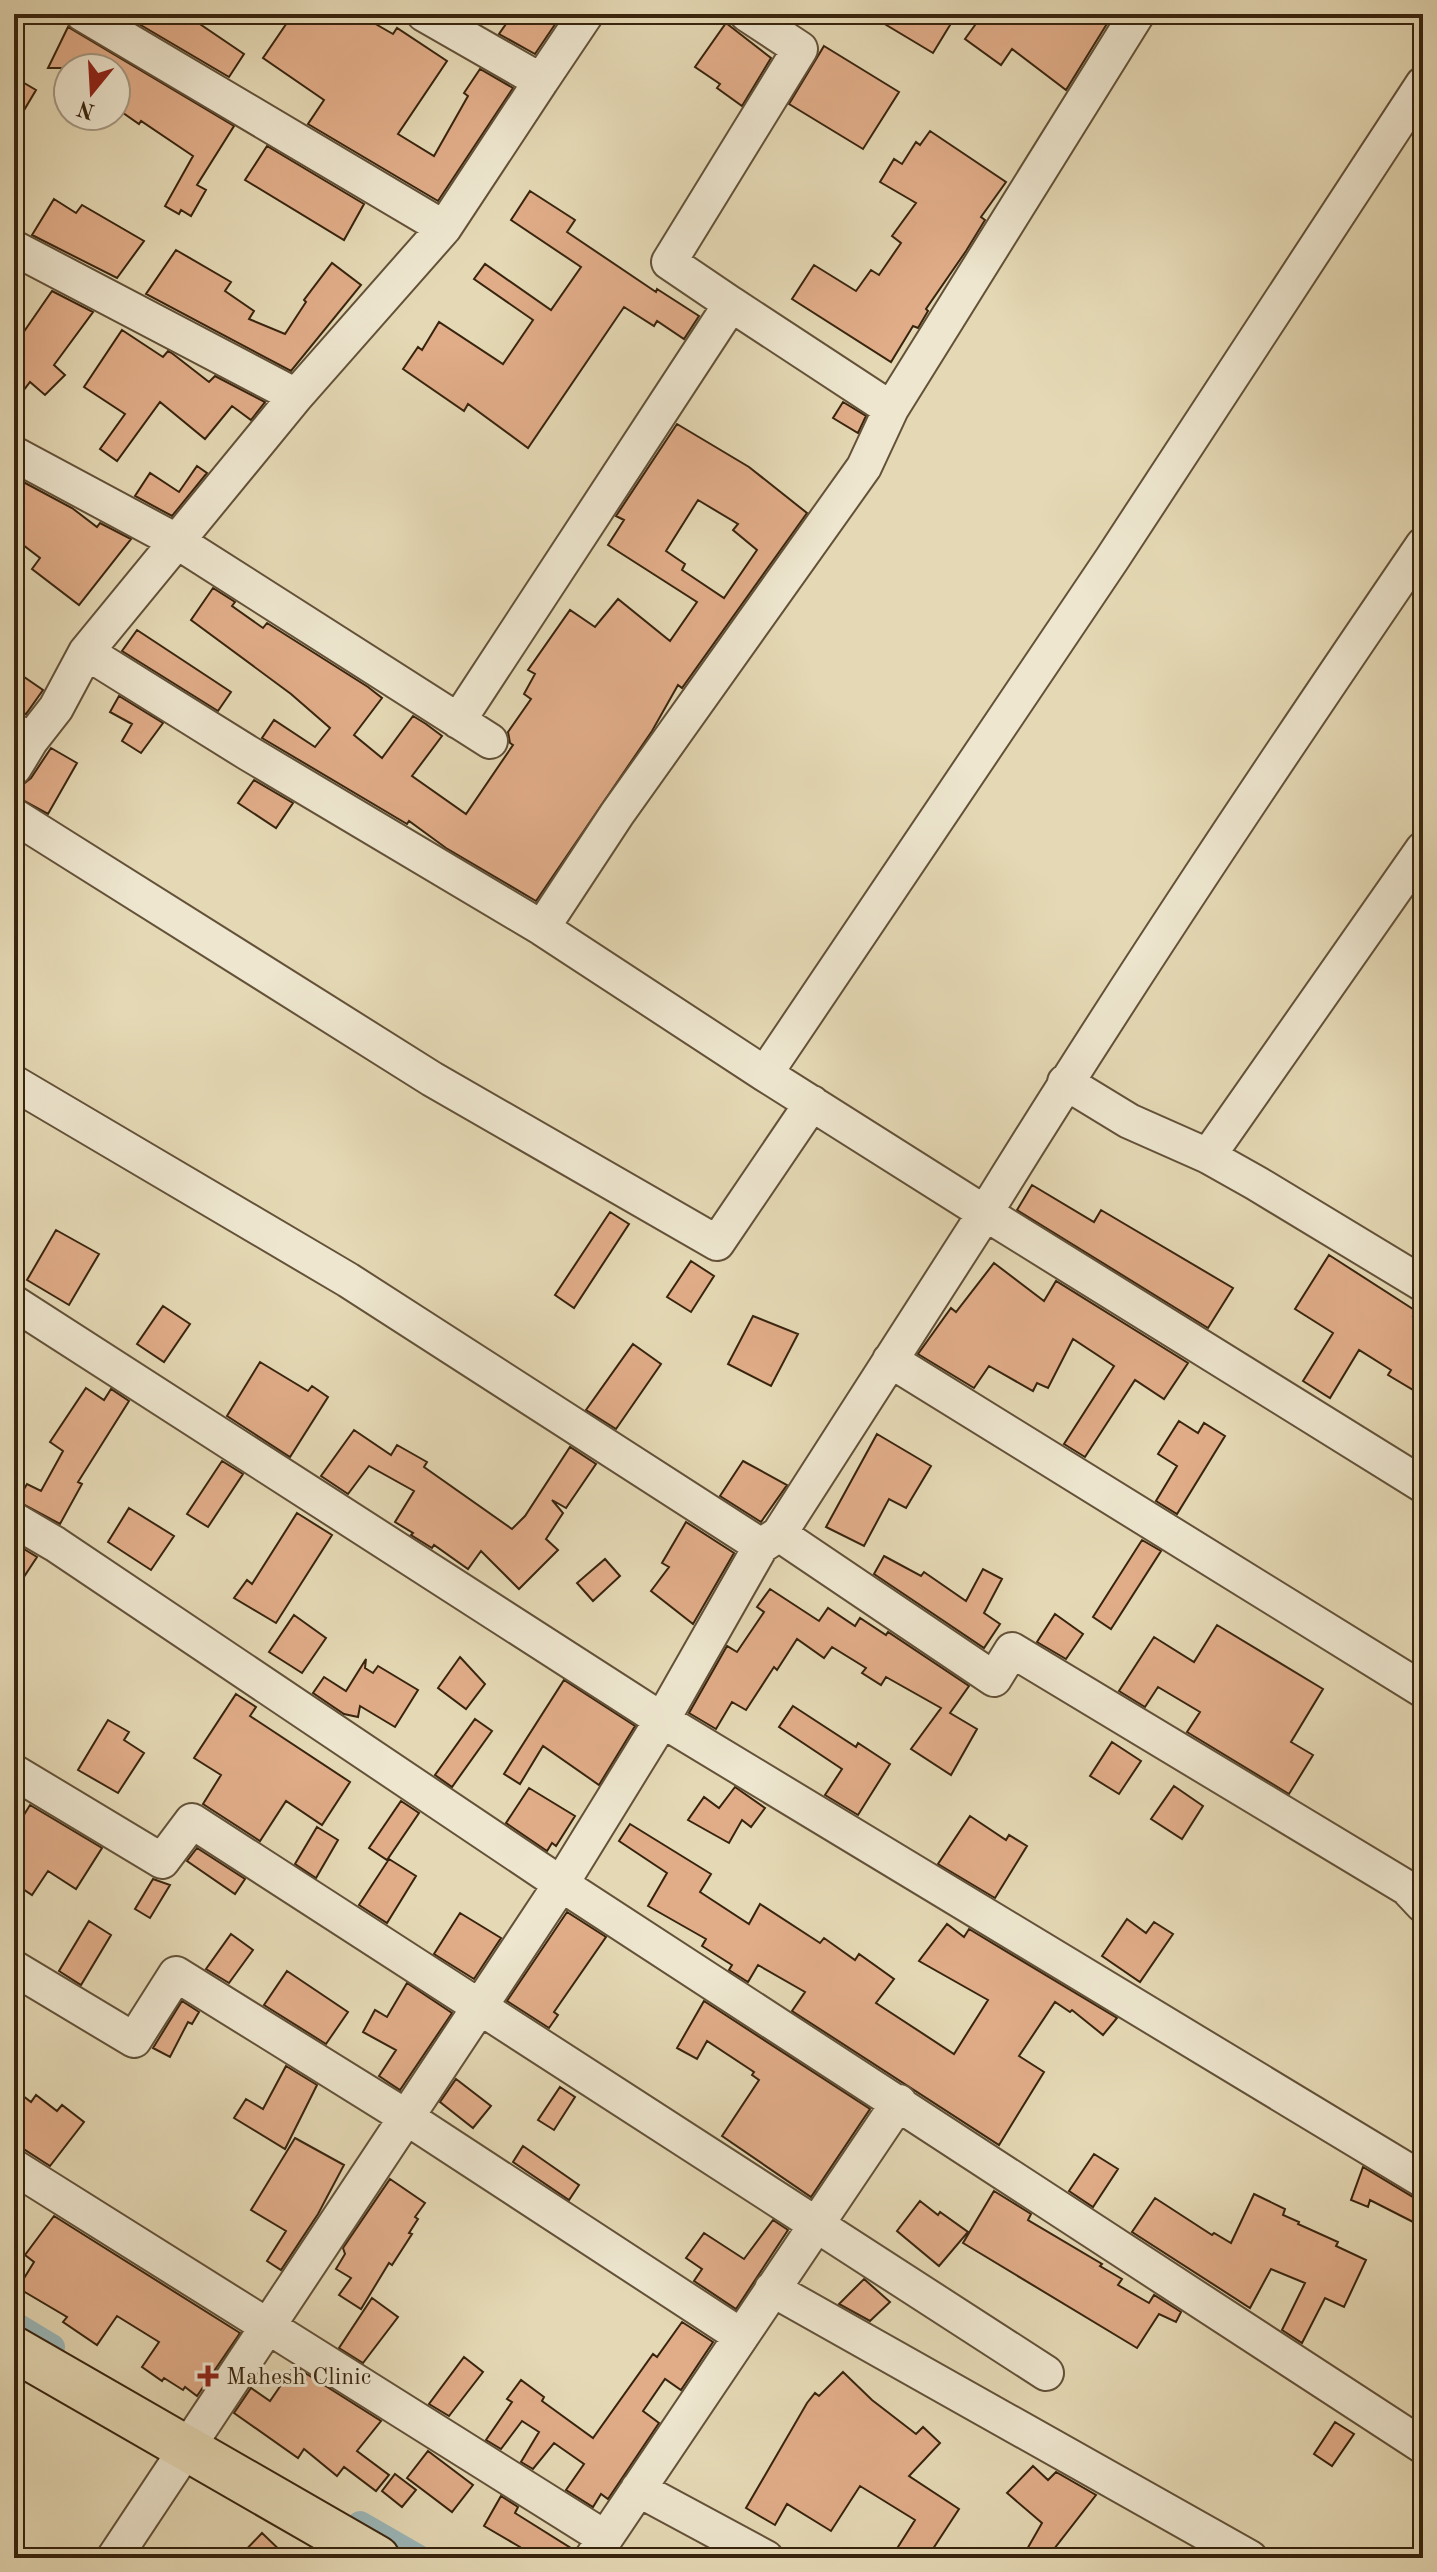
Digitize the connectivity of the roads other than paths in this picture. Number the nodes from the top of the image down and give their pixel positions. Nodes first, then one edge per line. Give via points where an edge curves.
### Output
1 (83, 14) edge
2 (424, 14) edge
3 (586, 14) edge
4 (747, 14) edge
5 (1137, 14) edge
6 (541, 81) junction
7 (1423, 84) edge
8 (444, 228) junction
9 (14, 248) edge
10 (731, 304) junction
11 (296, 396) junction
12 (891, 409) junction
13 (14, 454) edge
14 (178, 542) junction
15 (1423, 545) edge
16 (86, 652) junction
17 (458, 721) junction
18 (490, 741) dead end
19 (20, 746) edge
20 (14, 816) edge
21 (1423, 849) edge
22 (542, 928) junction
23 (765, 1074) junction
24 (1065, 1082) junction
25 (14, 1083) edge
26 (812, 1103) junction
27 (1208, 1156) junction
28 (985, 1213) junction
29 (1420, 1275) edge
30 (14, 1303) edge
31 (890, 1360) junction
32 (1423, 1485) edge
33 (14, 1520) edge
34 (770, 1540) junction
35 (1423, 1690) edge
36 (662, 1720) junction
37 (14, 1772) edge
38 (561, 1884) junction
39 (1423, 1905) edge
40 (14, 1968) edge
41 (478, 2007) junction
42 (899, 2102) junction
43 (406, 2117) junction
44 (14, 2167) edge
45 (1423, 2180) edge
46 (816, 2225) junction
47 (772, 2289) junction
48 (269, 2325) junction
49 (741, 2336) junction
50 (14, 2349) edge
51 (1046, 2373) dead end
52 (1423, 2446) edge
53 (188, 2449) junction
54 (638, 2489) junction
55 (598, 2548) edge
56 (114, 2558) edge
57 (377, 2558) edge
58 (766, 2558) edge
59 (1250, 2558) edge

1 - 8 street
2 - 6 street
3 - 6 street
4 - 10 street via 800,49 669,262
5 - 12 street
6 - 8 street
7 - 23 street via 1121,546
8 - 11 street
9 - 11 street
10 - 12 street
10 - 17 street
11 - 14 street
12 - 22 street via 864,467
13 - 14 street
14 - 16 street
14 - 17 street
15 - 24 street
16 - 19 street via 56,708
16 - 22 street
17 - 18 street
20 - 26 street via 432,1079 717,1243
21 - 27 street
22 - 23 street
23 - 26 street
24 - 27 street via 1129,1121
24 - 28 street
25 - 34 street via 348,1280
26 - 28 street
27 - 29 street
28 - 31 street
28 - 32 street
30 - 36 street
31 - 34 street
31 - 35 street
33 - 38 street
34 - 36 street
34 - 39 street via 994,1679 1012,1650 1407,1888
36 - 38 street
36 - 45 street
37 - 41 street via 162,1861 192,1821
38 - 41 street
38 - 42 street
40 - 43 street via 134,2040 176,1974
41 - 43 street
41 - 46 street
42 - 46 street
42 - 52 street
43 - 48 street
43 - 49 street
44 - 48 street
46 - 47 street
46 - 51 street
47 - 49 street
47 - 59 street
48 - 53 street
48 - 55 street
49 - 54 street
50 - 53 main road
53 - 56 street
53 - 57 main road
54 - 55 street
54 - 58 street

